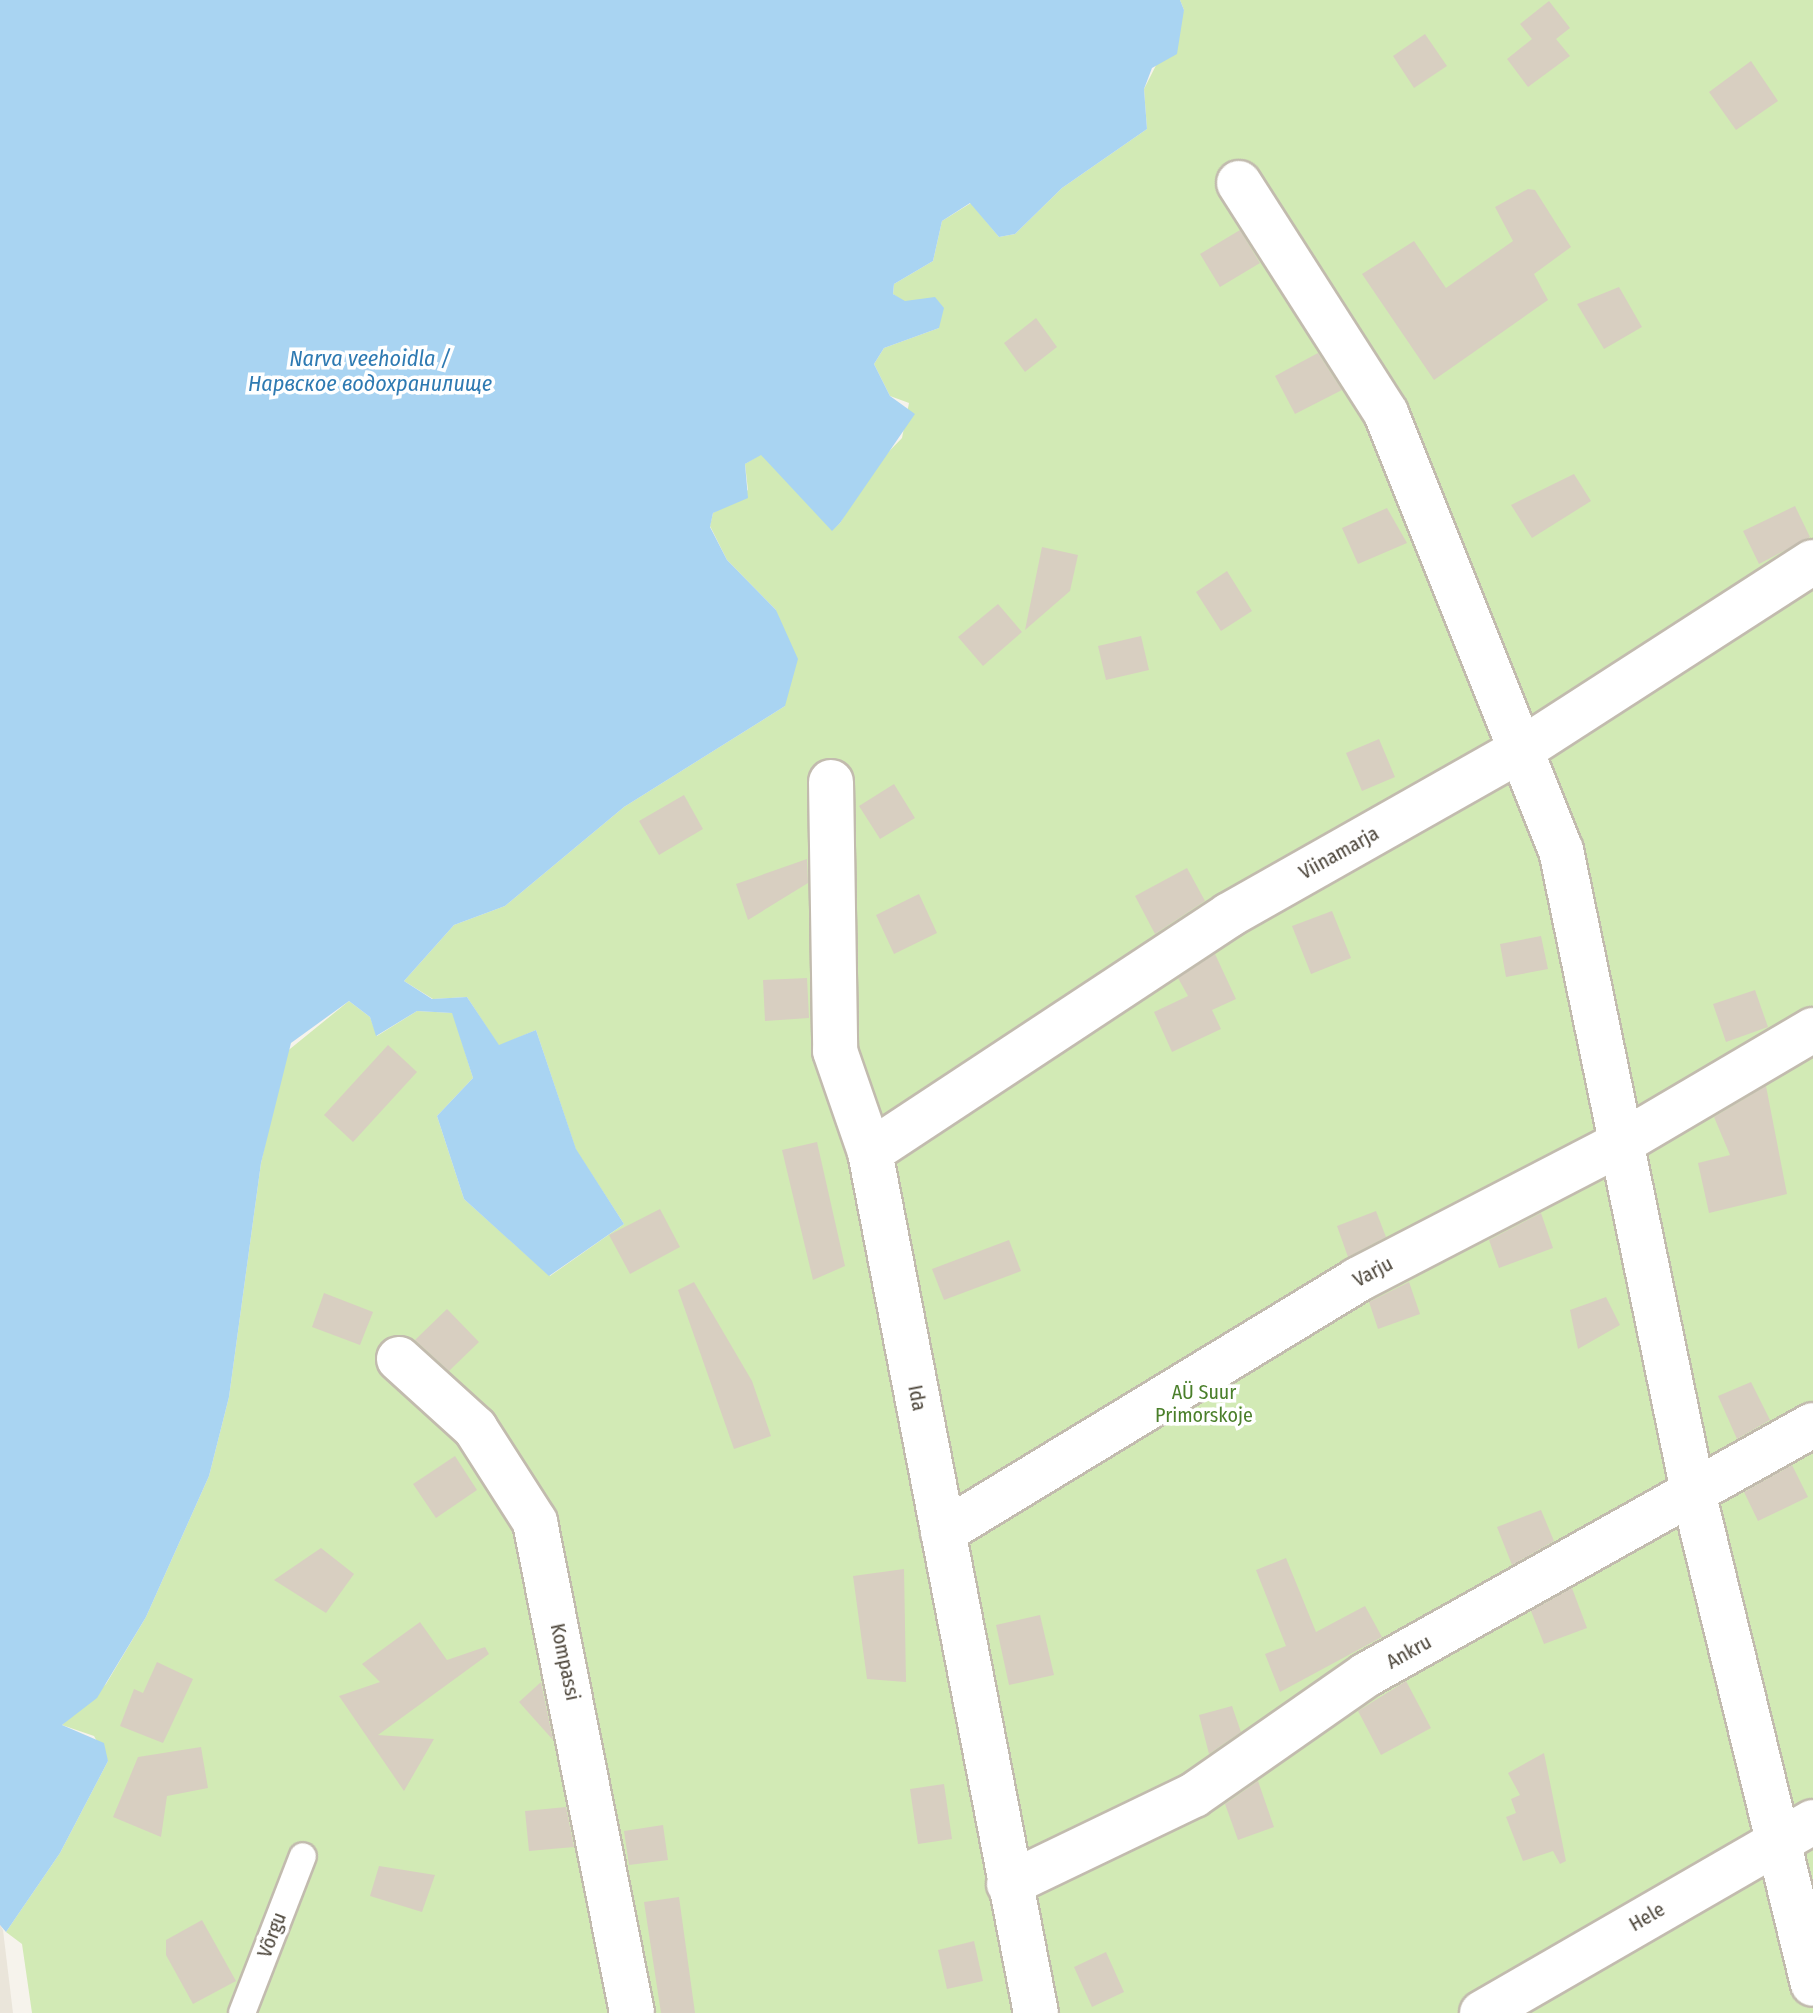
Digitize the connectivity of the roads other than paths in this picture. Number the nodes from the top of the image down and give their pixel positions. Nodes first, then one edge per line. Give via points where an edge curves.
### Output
1 (1239, 183) dead end
2 (1813, 562) edge
3 (1521, 750) junction
4 (831, 782) dead end
5 (1813, 1030) edge
6 (1621, 1143) junction
7 (870, 1152) junction
8 (399, 1359) dead end
9 (1813, 1425) edge
10 (1694, 1496) junction
11 (943, 1532) junction
12 (1813, 1822) edge
13 (1776, 1843) junction
14 (303, 1856) dead end
15 (1009, 1884) junction
16 (1813, 1984) edge
17 (242, 2013) edge
18 (632, 2013) edge
19 (1036, 2013) edge
20 (1482, 2013) edge

1 - 3 street via 1386,413
2 - 3 street, Viinamarja
3 - 6 street via 1561,850
3 - 7 street, Viinamarja via 1229,915
4 - 7 street, Ida via 835,1051
5 - 6 street, Varju
6 - 10 street
6 - 11 street, Varju via 1357,1280
7 - 11 street, Ida
8 - 18 street, Kompassi via 475,1428 535,1522
9 - 10 street, Ankru
10 - 13 street
10 - 15 street, Ankru via 1366,1675 1194,1795
11 - 15 street, Ida
12 - 13 street, Hele
13 - 16 street
13 - 20 street, Hele
14 - 17 lane, Võrgu
15 - 19 street, Ida

